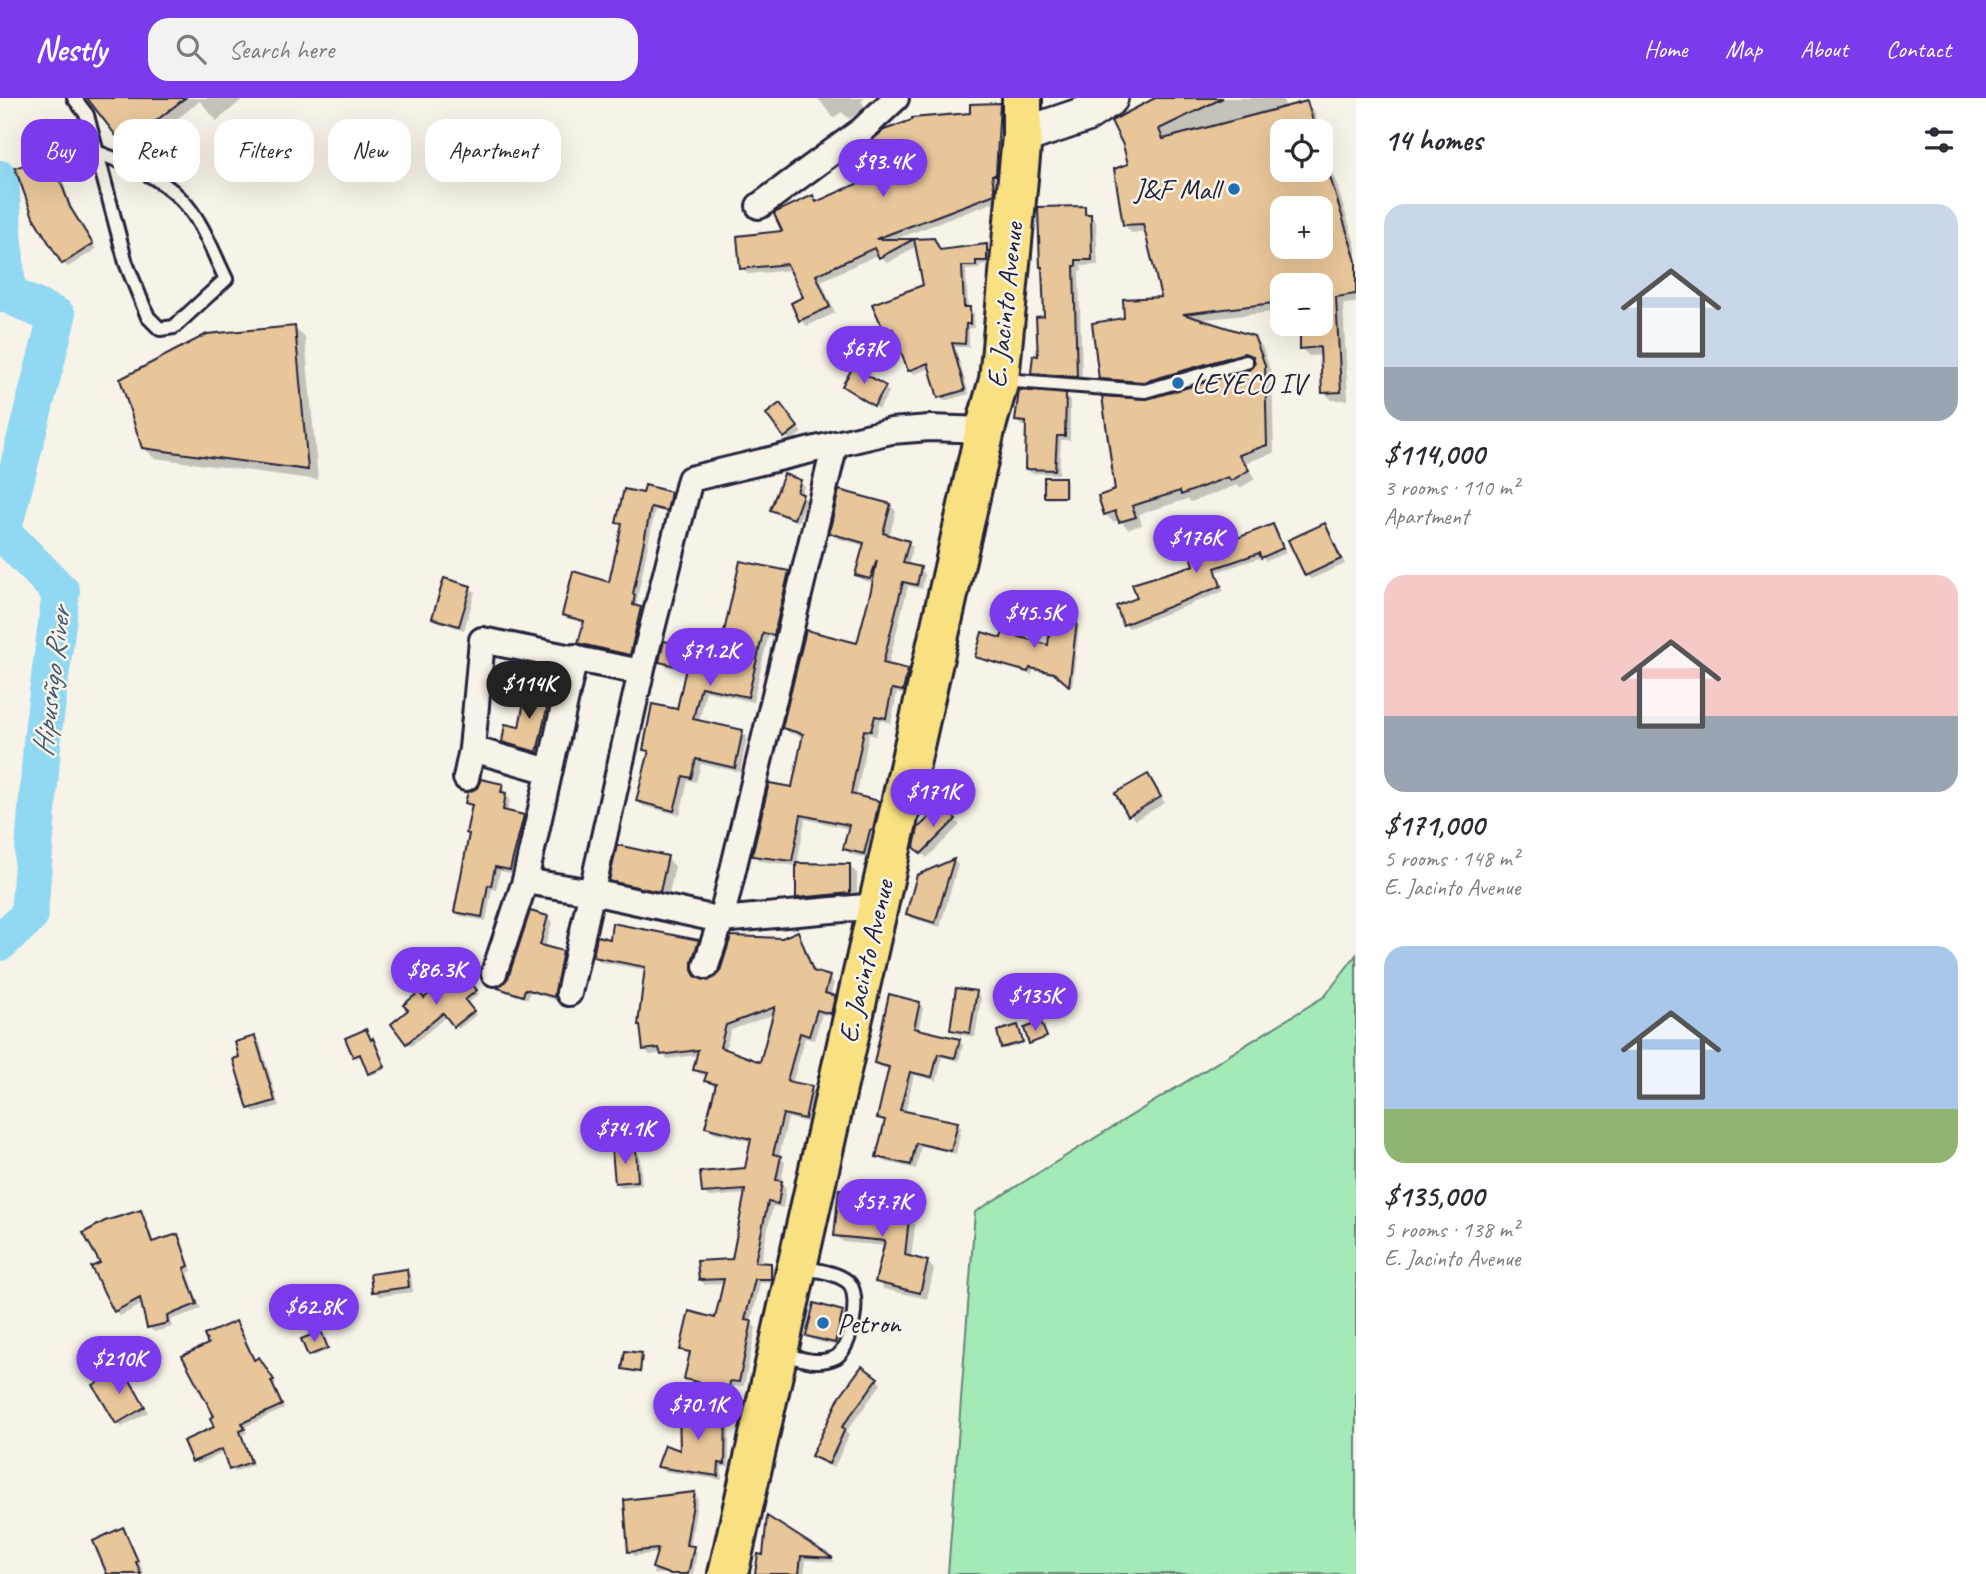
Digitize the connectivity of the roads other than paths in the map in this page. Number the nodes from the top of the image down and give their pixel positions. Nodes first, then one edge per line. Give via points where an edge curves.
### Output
1 (74, 98) edge
2 (896, 98) edge
3 (1022, 98) edge
4 (1110, 98) edge
5 (88, 119) edge
6 (1022, 136) junction
7 (96, 152) joint
8 (759, 206) dead end
9 (1247, 362) dead end
10 (999, 380) junction
11 (985, 430) junction
12 (835, 444) junction
13 (575, 657) junction
14 (641, 672) junction
15 (472, 749) junction
16 (549, 771) junction
17 (466, 778) dead end
18 (525, 881) junction
19 (592, 892) junction
20 (877, 906) junction
21 (721, 920) junction
22 (706, 966) dead end
23 (494, 973) dead end
24 (569, 993) dead end
25 (797, 1266) junction
26 (777, 1352) junction
27 (728, 1574) edge

1 - 5 lane
2 - 8 street via 862,130
3 - 6 main road, E. Jacinto Avenue
4 - 6 street via 1084,115
6 - 10 main road, E. Jacinto Avenue
7 - 7 lane via 126,263 148,317 160,329 174,327 226,279 181,198 141,169
9 - 10 lane via 1145,391
10 - 11 main road, E. Jacinto Avenue
11 - 12 street via 891,431
11 - 20 main road, E. Jacinto Avenue
12 - 14 street via 690,479
12 - 21 street
13 - 14 street
13 - 15 street via 482,640
13 - 16 street
14 - 19 street
15 - 16 street
15 - 17 street
16 - 18 street
18 - 19 street
18 - 23 street
19 - 21 street
19 - 24 street
20 - 21 street
20 - 25 main road, E. Jacinto Avenue
21 - 22 street
25 - 26 main road, E. Jacinto Avenue
25 - 26 lane via 849,1282 856,1304 840,1356 813,1361
26 - 27 main road, E. Jacinto Avenue

